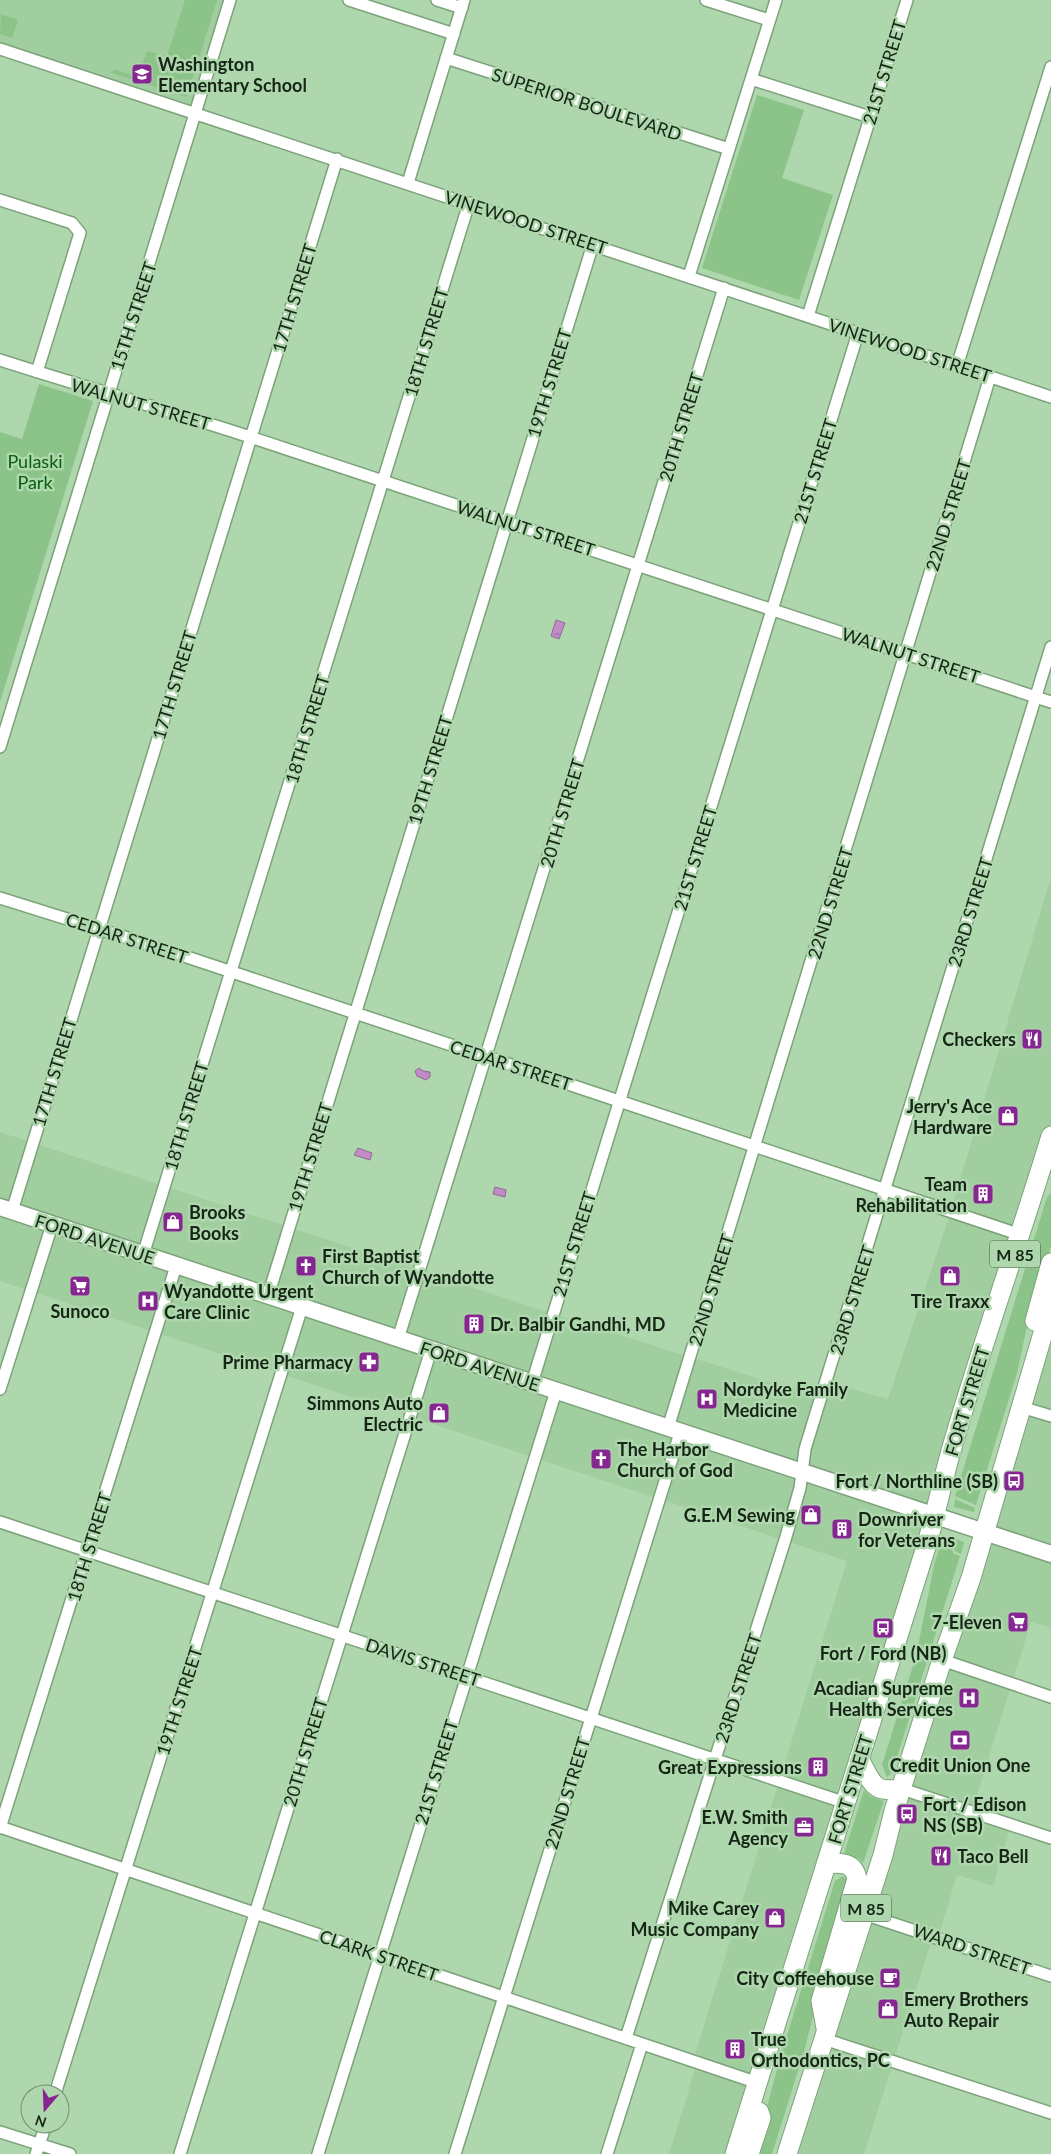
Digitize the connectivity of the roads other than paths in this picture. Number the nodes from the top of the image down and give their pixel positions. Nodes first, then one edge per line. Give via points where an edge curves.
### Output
1 (230, 0) edge
2 (349, 0) edge
3 (437, 0) edge
4 (706, 0) edge
5 (776, 0) edge
6 (907, 0) edge
7 (463, 4) edge
8 (769, 20) junction
9 (454, 34) junction
10 (0, 49) edge
11 (446, 58) junction
12 (1051, 67) edge
13 (751, 79) junction
14 (196, 113) junction
15 (870, 117) junction
16 (729, 149) junction
17 (338, 159) junction
18 (408, 182) junction
19 (0, 200) edge
20 (469, 203) junction
21 (592, 244) junction
22 (689, 276) junction
23 (724, 288) junction
24 (808, 316) junction
25 (858, 333) junction
26 (0, 360) edge
27 (957, 366) junction
28 (37, 372) junction
29 (990, 376) junction
30 (108, 393) junction
31 (1051, 397) edge
32 (251, 438) junction
33 (383, 481) junction
34 (507, 522) junction
35 (638, 566) junction
36 (772, 610) junction
37 (1051, 647) edge
38 (905, 654) junction
39 (1036, 697) junction
40 (1051, 702) edge
41 (0, 745) edge
42 (0, 898) edge
43 (98, 929) junction
44 (231, 972) junction
45 (355, 1013) junction
46 (486, 1057) junction
47 (620, 1101) junction
48 (1051, 1136) edge
49 (756, 1146) junction
50 (1044, 1180) edge
51 (886, 1189) junction
52 (6, 1209) edge
53 (52, 1225) junction
54 (1021, 1235) junction
55 (143, 1255) junction
56 (1051, 1263) edge
57 (176, 1266) junction
58 (268, 1296) junction
59 (1051, 1306) edge
60 (302, 1308) junction
61 (398, 1339) junction
62 (430, 1350) junction
63 (1033, 1365) junction
64 (532, 1383) junction
65 (0, 1389) edge
66 (556, 1391) junction
67 (1021, 1406) junction
68 (1051, 1416) edge
69 (674, 1430) junction
70 (802, 1472) junction
71 (934, 1516) junction
72 (0, 1522) edge
73 (985, 1531) junction
74 (87, 1551) junction
75 (1051, 1554) edge
76 (213, 1593) junction
77 (342, 1635) junction
78 (942, 1660) junction
79 (466, 1676) junction
80 (1051, 1697) edge
81 (591, 1718) junction
82 (715, 1759) junction
83 (859, 1759) junction
84 (902, 1789) junction
85 (846, 1803) junction
86 (0, 1827) edge
87 (1051, 1838) edge
88 (826, 1864) junction
89 (127, 1869) junction
90 (255, 1912) junction
91 (864, 1914) junction
92 (379, 1955) junction
93 (1051, 1976) edge
94 (504, 1997) junction
95 (825, 2035) junction
96 (626, 2038) junction
97 (642, 2044) junction
98 (58, 2084) edge
99 (757, 2087) junction
100 (1051, 2113) edge
101 (0, 2132) edge
102 (43, 2134) edge
103 (38, 2149) edge
104 (70, 2154) edge
105 (180, 2154) edge
106 (318, 2154) edge
107 (455, 2154) edge
108 (607, 2154) edge
109 (735, 2154) edge
110 (749, 2154) edge
111 (787, 2154) edge

1 - 14 street, 15TH STREET
2 - 9 street
3 - 7 street
4 - 8 street
5 - 8 street
6 - 15 street, 21ST STREET
7 - 9 street
8 - 13 street
9 - 11 street
10 - 14 street, VINEWOOD STREET
11 - 16 street, SUPERIOR BOULEVARD
11 - 18 street
12 - 27 street
13 - 15 street
13 - 16 street
14 - 17 street, VINEWOOD STREET
14 - 30 street, 15TH STREET
15 - 24 street, 21ST STREET
16 - 22 street
17 - 18 street, VINEWOOD STREET
17 - 32 street, 17TH STREET
18 - 20 street, VINEWOOD STREET
19 - 28 street via 72,223 80,233
20 - 21 street, VINEWOOD STREET
20 - 33 street, 18TH STREET
21 - 22 street, VINEWOOD STREET
21 - 34 street, 19TH STREET
22 - 23 street, VINEWOOD STREET
23 - 24 street, VINEWOOD STREET
23 - 35 street, 20TH STREET
24 - 25 street, VINEWOOD STREET
25 - 27 street, VINEWOOD STREET
25 - 36 street, 21ST STREET
26 - 28 street, WALNUT STREET
27 - 29 street, VINEWOOD STREET
28 - 30 street, WALNUT STREET
29 - 31 street, VINEWOOD STREET
29 - 38 street, 22ND STREET
30 - 32 street, WALNUT STREET
30 - 41 street, 15TH STREET
32 - 33 street, WALNUT STREET
32 - 43 street, 17TH STREET
33 - 34 street, WALNUT STREET
33 - 44 street, 18TH STREET
34 - 35 street, WALNUT STREET
34 - 45 street, 19TH STREET
35 - 36 street, WALNUT STREET
35 - 46 street, 20TH STREET
36 - 38 street, WALNUT STREET
36 - 47 street, 21ST STREET
37 - 39 street, 23RD STREET
38 - 39 street, WALNUT STREET
38 - 49 street, 22ND STREET
39 - 40 street, WALNUT STREET
39 - 51 street, 23RD STREET
42 - 43 street, CEDAR STREET
43 - 44 street, CEDAR STREET
43 - 52 street, 17TH STREET
44 - 45 street, CEDAR STREET
44 - 55 street, 18TH STREET
45 - 46 street, CEDAR STREET
45 - 58 street, 19TH STREET
46 - 47 street, CEDAR STREET
46 - 61 street, 20TH STREET
47 - 49 street, CEDAR STREET
47 - 64 street, 21ST STREET
48 - 50 main road, FORT STREET / M 85
49 - 51 street, CEDAR STREET
49 - 69 street, 22ND STREET
50 - 54 main road, FORT STREET / M 85
51 - 54 street, CEDAR STREET
51 - 70 street, 23RD STREET via 805,1449
52 - 53 main road, FORD AVENUE
53 - 55 main road, FORD AVENUE
53 - 65 street
54 - 71 main road, FORT STREET / M 85 via 979,1358
55 - 57 main road, FORD AVENUE
56 - 63 main road via 1036,1313
57 - 58 main road, FORD AVENUE
57 - 74 street, 18TH STREET
58 - 60 main road, FORD AVENUE
59 - 63 main road, M 85
60 - 61 main road, FORD AVENUE
60 - 76 street, 19TH STREET
61 - 62 main road, FORD AVENUE
62 - 64 main road, FORD AVENUE
62 - 77 street, 20TH STREET
63 - 67 main road, M 85
64 - 66 main road, FORD AVENUE
66 - 69 main road, FORD AVENUE
66 - 79 street, 21ST STREET
67 - 68 street
67 - 73 main road, M 85
69 - 70 main road, FORD AVENUE
69 - 81 street, 22ND STREET
70 - 71 main road, FORD AVENUE
70 - 82 street, 23RD STREET via 799,1492
71 - 73 main road, FORD AVENUE
71 - 83 main road, FORT STREET / M 85
72 - 74 street, DAVIS STREET
73 - 75 main road, FORD AVENUE
73 - 78 main road, M 85
74 - 76 street, DAVIS STREET
74 - 86 street, 18TH STREET
76 - 77 street, DAVIS STREET
76 - 89 street, 19TH STREET
77 - 79 street, DAVIS STREET
77 - 90 street, 20TH STREET
78 - 80 street
78 - 84 main road, M 85
79 - 81 street, DAVIS STREET
79 - 92 street, 21ST STREET
81 - 82 street, DAVIS STREET
81 - 94 street, 22ND STREET
82 - 85 street, DAVIS STREET
82 - 96 street, 23RD STREET
83 - 84 main road via 877,1788 886,1791
83 - 85 main road, FORT STREET / M 85
84 - 87 street
84 - 91 main road, M 85
85 - 88 main road, FORT STREET / M 85
86 - 89 street, CLARK STREET
88 - 95 main road via 849,1864 857,1879 821,2001
88 - 99 main road, FORT STREET / M 85
89 - 90 street, CLARK STREET
89 - 98 street, 19TH STREET
90 - 92 street, CLARK STREET
90 - 105 street, 20TH STREET
91 - 93 street, WARD STREET
91 - 95 main road, M 85
92 - 94 street, CLARK STREET
92 - 106 street, 21ST STREET
94 - 96 street, CLARK STREET
94 - 107 street, 22ND STREET
95 - 100 street
95 - 111 main road, M 85
96 - 97 street, CLARK STREET
97 - 99 street, CLARK STREET
97 - 108 street
99 - 109 main road, FORT STREET / M 85
99 - 110 main road via 760,2118
101 - 103 street
102 - 103 street
103 - 104 street

